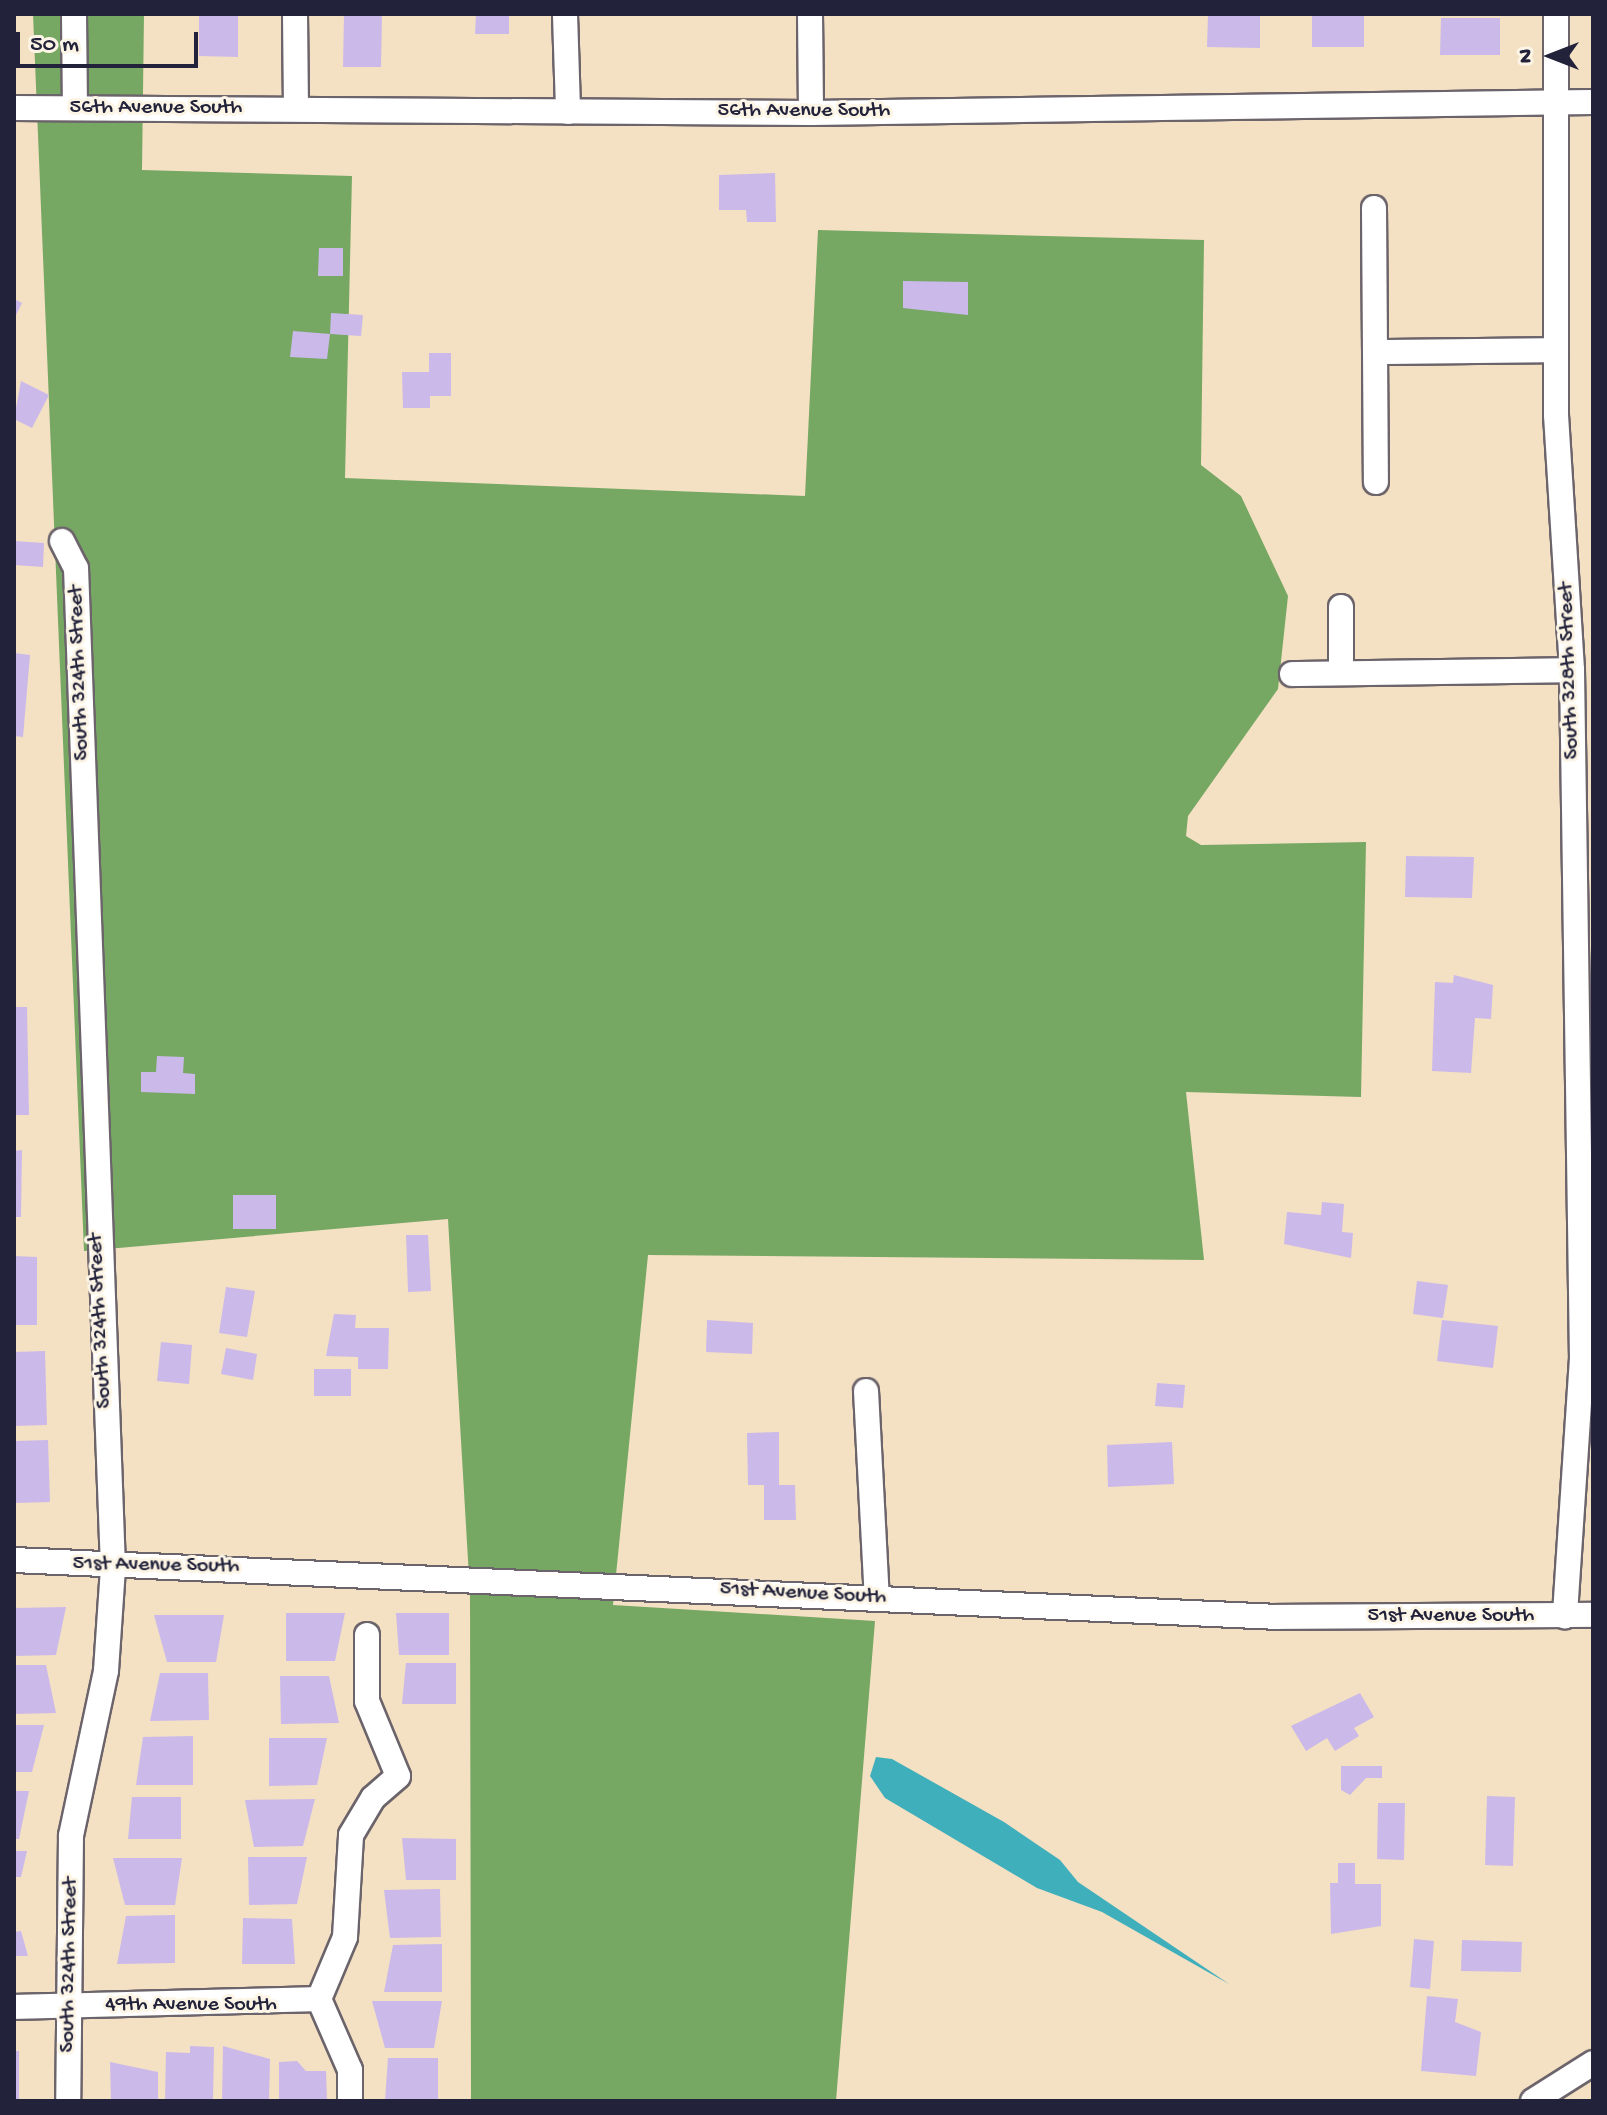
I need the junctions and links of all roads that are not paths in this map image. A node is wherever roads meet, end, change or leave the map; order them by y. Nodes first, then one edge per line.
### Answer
1 (74, 14) edge
2 (295, 14) edge
3 (565, 14) edge
4 (810, 14) edge
5 (1556, 14) edge
6 (1559, 101) junction
7 (1593, 102) edge
8 (14, 108) edge
9 (75, 108) junction
10 (296, 109) junction
11 (568, 112) junction
12 (811, 113) junction
13 (1374, 208) dead end
14 (1556, 350) junction
15 (1375, 352) junction
16 (1376, 482) dead end
17 (62, 541) dead end
18 (1341, 607) dead end
19 (1572, 670) junction
20 (1341, 673) junction
21 (1292, 674) dead end
22 (1588, 1358) edge
23 (866, 1391) dead end
24 (14, 1560) edge
25 (113, 1568) junction
26 (877, 1598) junction
27 (1593, 1615) edge
28 (1565, 1616) junction
29 (367, 1635) dead end
30 (319, 1999) junction
31 (69, 2006) junction
32 (14, 2007) edge
33 (1593, 2063) edge
34 (68, 2101) edge
35 (350, 2101) edge
36 (1533, 2101) edge

1 - 9 street
2 - 10 street
3 - 11 street
4 - 12 street
5 - 6 street, South 328th Street
6 - 7 street, 56th Avenue South
6 - 12 street, 56th Avenue South
6 - 14 street, South 328th Street
8 - 9 street, 56th Avenue South
9 - 10 street, 56th Avenue South
10 - 11 street, 56th Avenue South
11 - 12 street, 56th Avenue South
13 - 15 street
14 - 15 street
14 - 19 street, South 328th Street
15 - 16 street
17 - 25 street, South 324th Street
18 - 20 street
19 - 20 street
19 - 22 street, South 328th Street
20 - 21 street
22 - 28 street, South 328th Street
23 - 26 street
24 - 25 street, 51st Avenue South
25 - 26 street, 51st Avenue South
25 - 31 street, South 324th Street
26 - 28 street, 51st Avenue South
27 - 28 street, 51st Avenue South
29 - 30 street
30 - 31 street, 49th Avenue South
30 - 35 street
31 - 32 street, 49th Avenue South
31 - 34 street, South 324th Street
33 - 36 street

